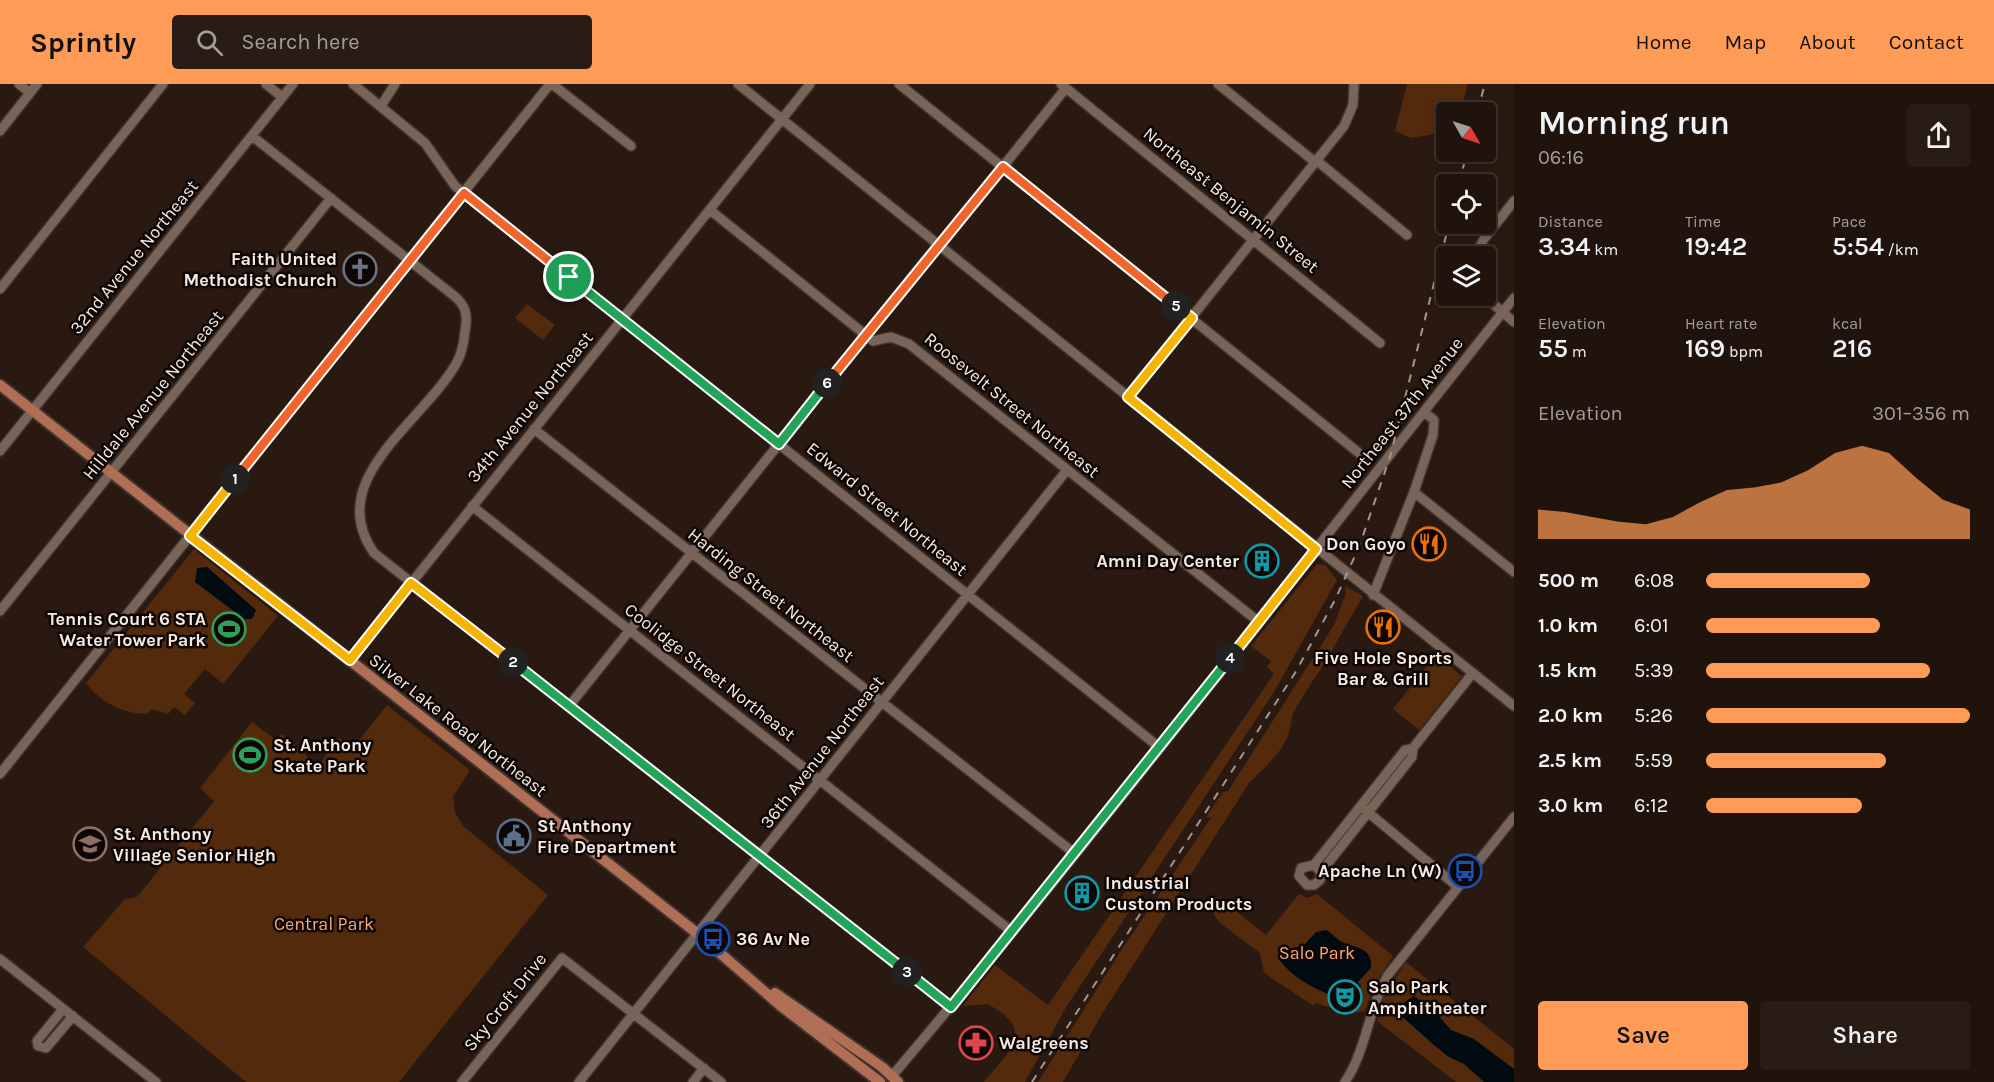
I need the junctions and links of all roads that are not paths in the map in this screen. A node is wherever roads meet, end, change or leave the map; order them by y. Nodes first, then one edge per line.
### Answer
1 (19, 84) edge
2 (37, 84) edge
3 (163, 84) edge
4 (266, 84) edge
5 (293, 84) edge
6 (353, 84) edge
7 (395, 84) edge
8 (551, 84) edge
9 (738, 84) edge
10 (810, 84) edge
11 (899, 84) edge
12 (1218, 84) edge
13 (1354, 84) edge
14 (1063, 86) edge
15 (30, 93) junction
16 (282, 97) junction
17 (381, 106) junction
18 (783, 119) junction
19 (0, 130) edge
20 (252, 136) junction
21 (631, 146) dead end
22 (1316, 161) junction
23 (1003, 167) junction
24 (464, 193) junction
25 (331, 198) junction
26 (1514, 201) edge
27 (710, 210) junction
28 (1407, 235) dead end
29 (1254, 239) junction
30 (940, 244) junction
31 (1480, 246) edge
32 (410, 260) junction
33 (0, 289) edge
34 (1514, 298) edge
35 (1496, 305) edge
36 (1503, 311) junction
37 (1192, 318) junction
38 (622, 319) junction
39 (1514, 322) edge
40 (866, 335) junction
41 (1380, 343) dead end
42 (0, 385) edge
43 (1128, 397) junction
44 (33, 410) junction
45 (1424, 412) junction
46 (534, 429) junction
47 (779, 444) junction
48 (0, 451) edge
49 (1364, 457) dead end
50 (1067, 470) junction
51 (111, 472) junction
52 (1414, 492) junction
53 (472, 506) junction
54 (190, 536) junction
55 (1316, 549) junction
56 (692, 553) junction
57 (1514, 572) edge
58 (411, 583) junction
59 (968, 595) junction
60 (1374, 595) junction
61 (0, 611) edge
62 (1259, 622) junction
63 (630, 630) junction
64 (350, 660) junction
65 (1472, 674) junction
66 (882, 703) junction
67 (569, 706) junction
68 (1514, 706) edge
69 (1159, 747) junction
70 (0, 774) edge
71 (821, 780) junction
72 (1363, 809) junction
73 (1514, 817) edge
74 (1074, 853) junction
75 (760, 856) junction
76 (1317, 868) dead end
77 (1458, 887) junction
78 (1011, 931) junction
79 (698, 934) junction
80 (0, 959) edge
81 (754, 980) junction
82 (951, 1007) junction
83 (63, 1009) junction
84 (634, 1013) junction
85 (73, 1016) junction
86 (704, 1068) junction
87 (149, 1080) edge
88 (892, 1080) edge
89 (462, 1082) edge
90 (579, 1082) edge
91 (693, 1082) edge
92 (721, 1082) edge
93 (880, 1082) edge
94 (1345, 1082) edge

1 - 15 street
2 - 15 street
3 - 33 street
4 - 16 street
5 - 16 street, 32nd Avenue Northeast
6 - 17 street, Edward Street Northeast
7 - 17 street
8 - 21 street
8 - 24 street
9 - 18 street
10 - 18 street, 34th Avenue Northeast
11 - 23 street
12 - 22 street
13 - 22 street
14 - 23 street
14 - 29 street, Northeast Benjamin Street
15 - 19 street
16 - 20 street, 32nd Avenue Northeast
17 - 24 street, Edward Street Northeast
18 - 27 street, 34th Avenue Northeast
18 - 30 street
20 - 25 street
20 - 44 street, 32nd Avenue Northeast
22 - 28 street
22 - 29 street
23 - 30 street
23 - 37 street
24 - 32 street
24 - 38 street, Edward Street Northeast
25 - 32 street
25 - 51 street, Hilldale Avenue Northeast
26 - 31 street
27 - 38 street, 34th Avenue Northeast
27 - 40 street
29 - 37 street
29 - 41 street, Northeast Benjamin Street
30 - 40 street
30 - 43 street
32 - 54 street
32 - 58 street
34 - 36 street, Northeast 37th Avenue
35 - 36 street
36 - 39 street
36 - 45 street, Northeast 37th Avenue
37 - 43 street
37 - 49 street
38 - 46 street, 34th Avenue Northeast
38 - 47 street, Edward Street Northeast
40 - 47 street
40 - 50 street, Roosevelt Street Northeast
42 - 44 main road, Silver Lake Road Northeast
43 - 55 street
44 - 48 street, 32nd Avenue Northeast
44 - 51 main road, Silver Lake Road Northeast
45 - 52 street
45 - 55 street, Northeast 37th Avenue
46 - 53 street, 34th Avenue Northeast
46 - 56 street, Harding Street Northeast
47 - 56 street
47 - 59 street, Edward Street Northeast
50 - 59 street, 36th Avenue Northeast
50 - 62 street, Roosevelt Street Northeast
51 - 54 main road, Silver Lake Road Northeast
51 - 61 street, Hilldale Avenue Northeast
52 - 57 street
52 - 60 street
53 - 58 street, 34th Avenue Northeast
53 - 63 street, Coolidge Street Northeast
54 - 64 main road, Silver Lake Road Northeast
54 - 70 street
55 - 60 street
55 - 62 street, Northeast 37th Avenue
56 - 63 street
56 - 66 street, Harding Street Northeast
58 - 64 street, 34th Avenue Northeast
58 - 67 street
59 - 66 street, 36th Avenue Northeast
59 - 69 street, Edward Street Northeast
60 - 65 street
62 - 69 street, Northeast 37th Avenue
63 - 67 street
63 - 71 street, Coolidge Street Northeast
64 - 79 main road, Silver Lake Road Northeast
65 - 68 street
65 - 72 street
66 - 71 street, 36th Avenue Northeast
66 - 74 street, Harding Street Northeast
67 - 75 street
69 - 74 street, Northeast 37th Avenue
71 - 75 street, 36th Avenue Northeast
71 - 78 street, Coolidge Street Northeast
72 - 76 street
72 - 77 street
73 - 77 street
74 - 78 street, Northeast 37th Avenue
75 - 79 street, 36th Avenue Northeast
75 - 82 street
77 - 94 street
78 - 82 street, Northeast 37th Avenue
79 - 81 main road, Silver Lake Road Northeast
79 - 84 street, 36th Avenue Northeast
80 - 83 street
81 - 88 main road, Silver Lake Road Northeast
81 - 93 main road, Silver Lake Road Northeast
82 - 88 street, Northeast 37th Avenue
83 - 85 street
83 - 85 street
84 - 86 street
84 - 89 street, Sky Croft Drive
84 - 90 street, 36th Avenue Northeast
85 - 87 street
86 - 91 street
86 - 92 street

